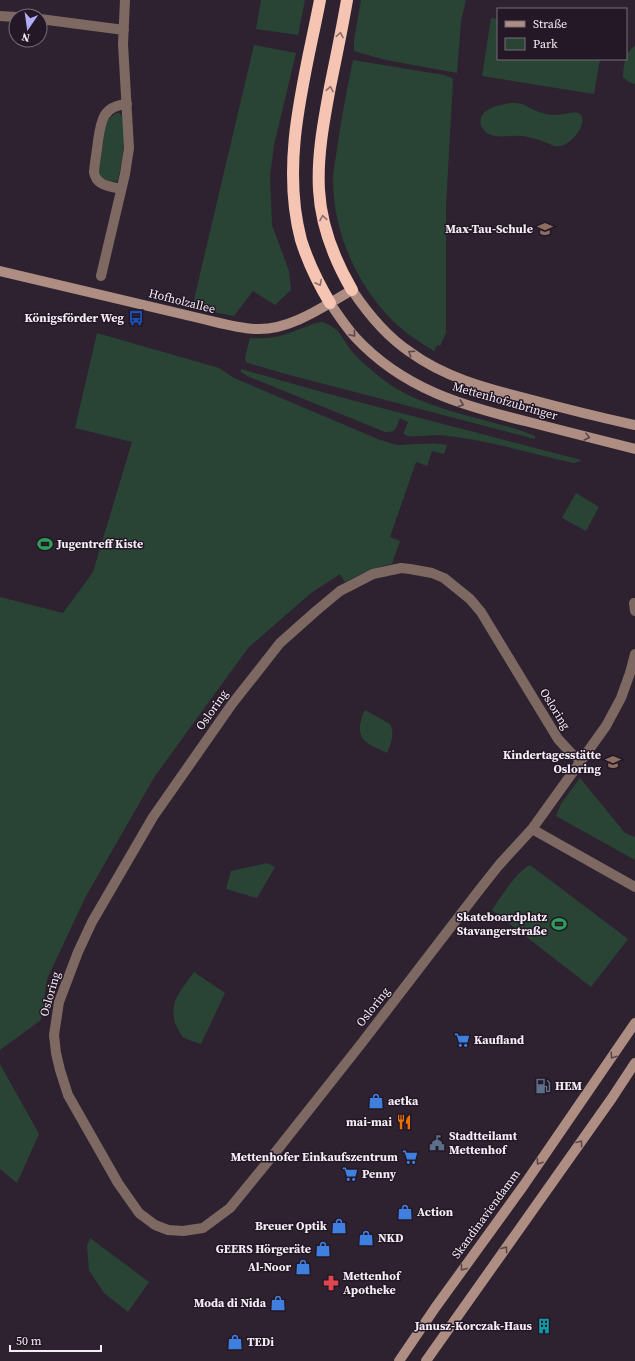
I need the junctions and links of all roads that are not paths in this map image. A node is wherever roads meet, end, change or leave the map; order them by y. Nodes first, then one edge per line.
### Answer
1 (125, 0) edge
2 (320, 0) edge
3 (347, 0) edge
4 (48, 20) edge
5 (124, 30) junction
6 (127, 104) junction
7 (121, 189) junction
8 (0, 271) edge
9 (101, 276) dead end
10 (352, 290) junction
11 (330, 303) junction
12 (635, 425) edge
13 (635, 449) edge
14 (635, 654) edge
15 (581, 760) junction
16 (532, 829) junction
17 (635, 887) edge
18 (635, 1024) edge
19 (635, 1064) edge
20 (399, 1361) edge
21 (426, 1361) edge

1 - 5 street
2 -> 11 highway
10 -> 3 highway
4 - 5 street
5 - 6 street
6 - 7 street
6 - 7 street
7 - 9 street
8 - 11 main road, Hofholzallee
10 - 11 main road, Hofholzallee
12 -> 10 main road, Mettenhofzubringer
11 -> 13 main road, Mettenhofzubringer
14 - 15 street, Osloring
15 - 16 street, Osloring
15 - 16 street, Osloring
16 - 17 street
18 -> 20 main road, Skandinaviendamm
21 -> 19 main road

